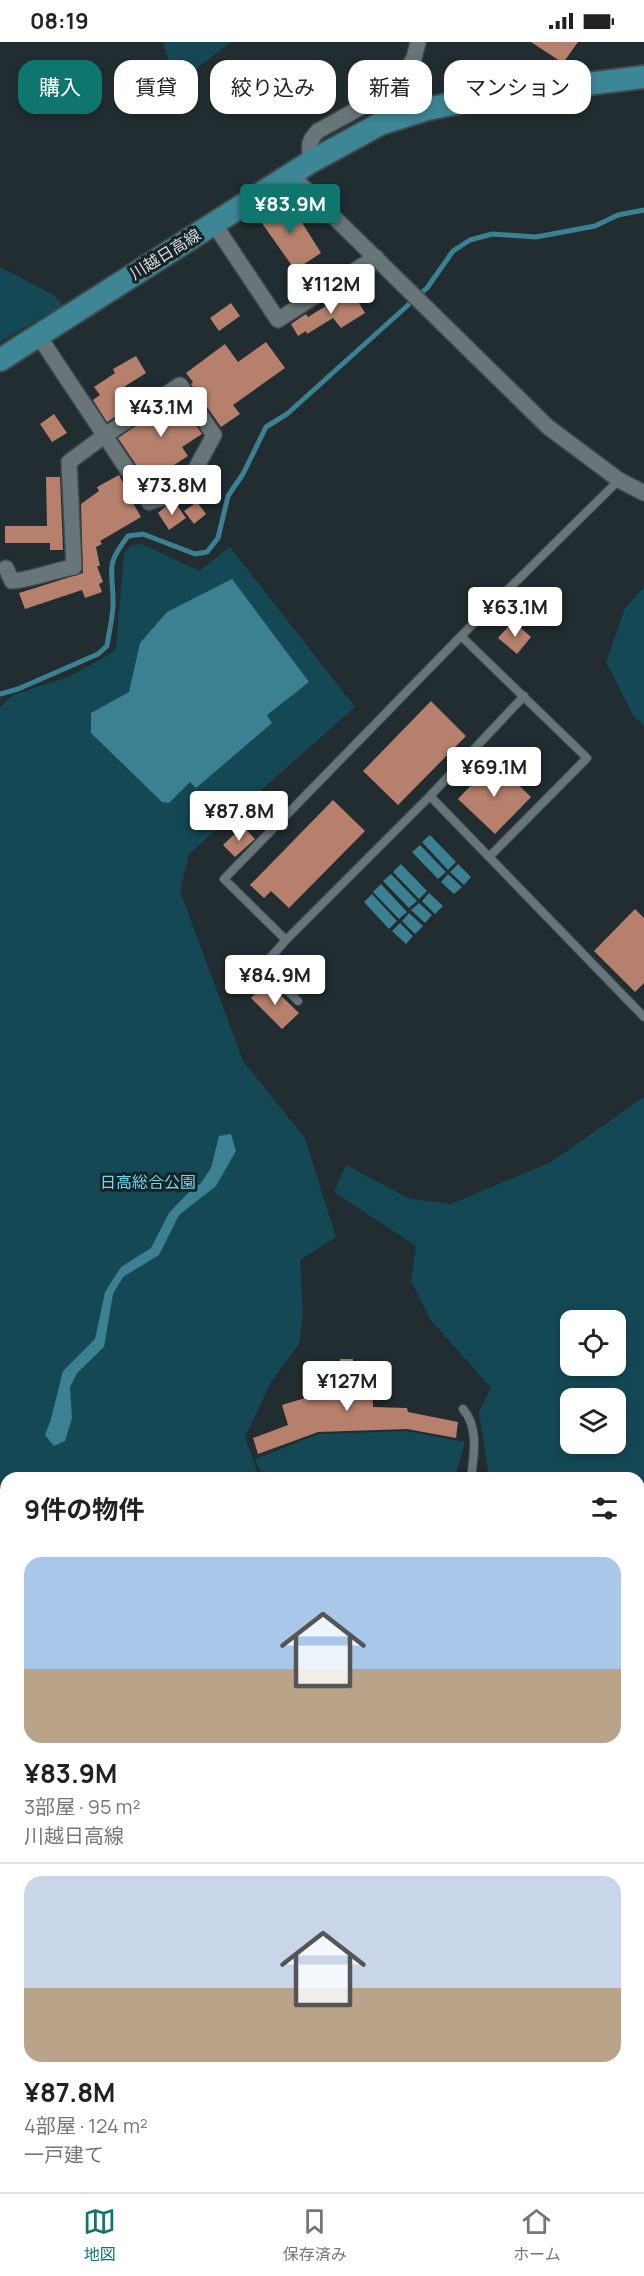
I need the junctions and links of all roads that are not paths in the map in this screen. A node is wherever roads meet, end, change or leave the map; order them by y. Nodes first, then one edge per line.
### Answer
1 (418, 42) edge
2 (413, 60) edge
3 (644, 77) edge
4 (432, 108) edge
5 (349, 114) edge
6 (411, 114) edge
7 (312, 161) junction
8 (291, 175) junction
9 (214, 224) junction
10 (376, 257) junction
11 (38, 335) junction
12 (0, 360) edge
13 (104, 435) junction
14 (619, 480) junction
15 (644, 493) edge
16 (6, 568) dead end
17 (461, 636) junction
18 (524, 696) junction
19 (430, 796) junction
20 (489, 858) junction
21 (286, 940) junction
22 (298, 1001) dead end
23 (644, 1017) edge
24 (463, 1409) dead end
25 (472, 1472) edge

1 - 2 street
3 - 4 main road, 川越日高線
5 - 7 street
6 - 7 main road, 川越日高線
7 - 8 main road, 川越日高線
8 - 9 main road, 川越日高線
8 - 10 street
9 - 10 street
9 - 11 main road, 川越日高線
10 - 14 street
11 - 12 main road, 川越日高線
11 - 13 street
13 - 13 street
13 - 16 street
14 - 15 street
14 - 17 lane
17 - 18 lane
17 - 21 lane
18 - 19 lane
18 - 20 lane
19 - 20 lane
19 - 21 lane
20 - 23 lane
21 - 22 lane
24 - 25 lane

